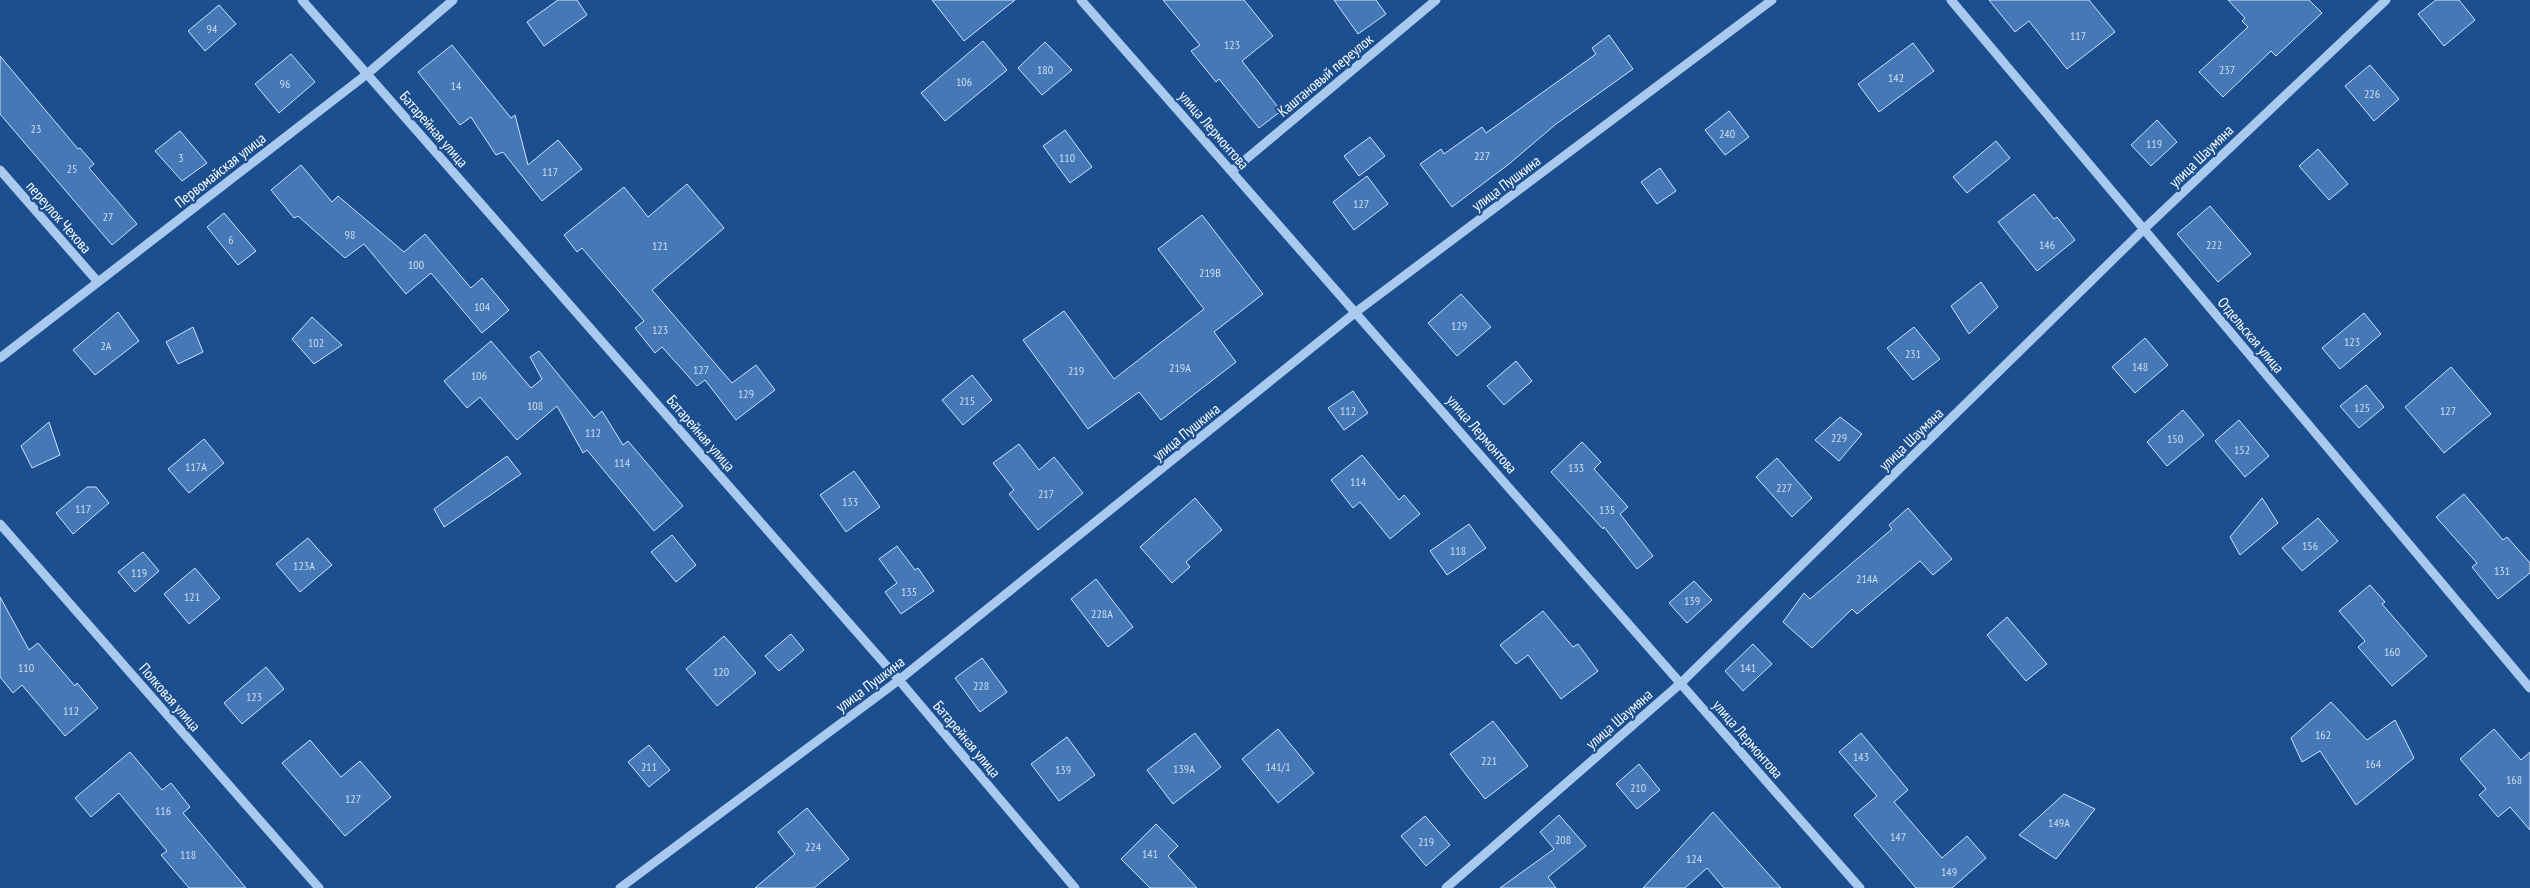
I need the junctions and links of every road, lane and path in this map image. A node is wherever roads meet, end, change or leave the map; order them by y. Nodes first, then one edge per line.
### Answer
1 (302, 0) edge
2 (453, 0) edge
3 (1081, 0) edge
4 (1436, 0) edge
5 (1772, 0) edge
6 (1951, 0) edge
7 (2386, 0) edge
8 (367, 74) junction
9 (0, 170) edge
10 (1232, 172) junction
11 (2144, 229) junction
12 (98, 282) junction
13 (1356, 312) junction
14 (0, 358) edge
15 (0, 524) edge
16 (899, 680) junction
17 (1681, 683) junction
18 (2530, 688) edge
19 (319, 888) edge
20 (620, 888) edge
21 (1075, 888) edge
22 (1446, 888) edge
23 (1860, 888) edge

1 - 8 street, Батарейная улица
2 - 8 street, Первомайская улица
3 - 10 street, улица Лермонтова
4 - 10 street, Каштановый переулок
5 - 13 street, улица Пушкина
6 - 11 street, Отдельская улица
7 - 11 street, улица Шаумяна
8 - 12 street, Первомайская улица
8 - 16 street, Батарейная улица
9 - 12 street, переулок Чехова
10 - 13 street, улица Лермонтова
11 - 17 street, улица Шаумяна
11 - 18 street, Отдельская улица
12 - 14 street, Первомайская улица
13 - 16 street, улица Пушкина
13 - 17 street, улица Лермонтова
15 - 19 street, Полковая улица
16 - 20 street, улица Пушкина
16 - 21 street, Батарейная улица
17 - 22 street, улица Шаумяна
17 - 23 street, улица Лермонтова

